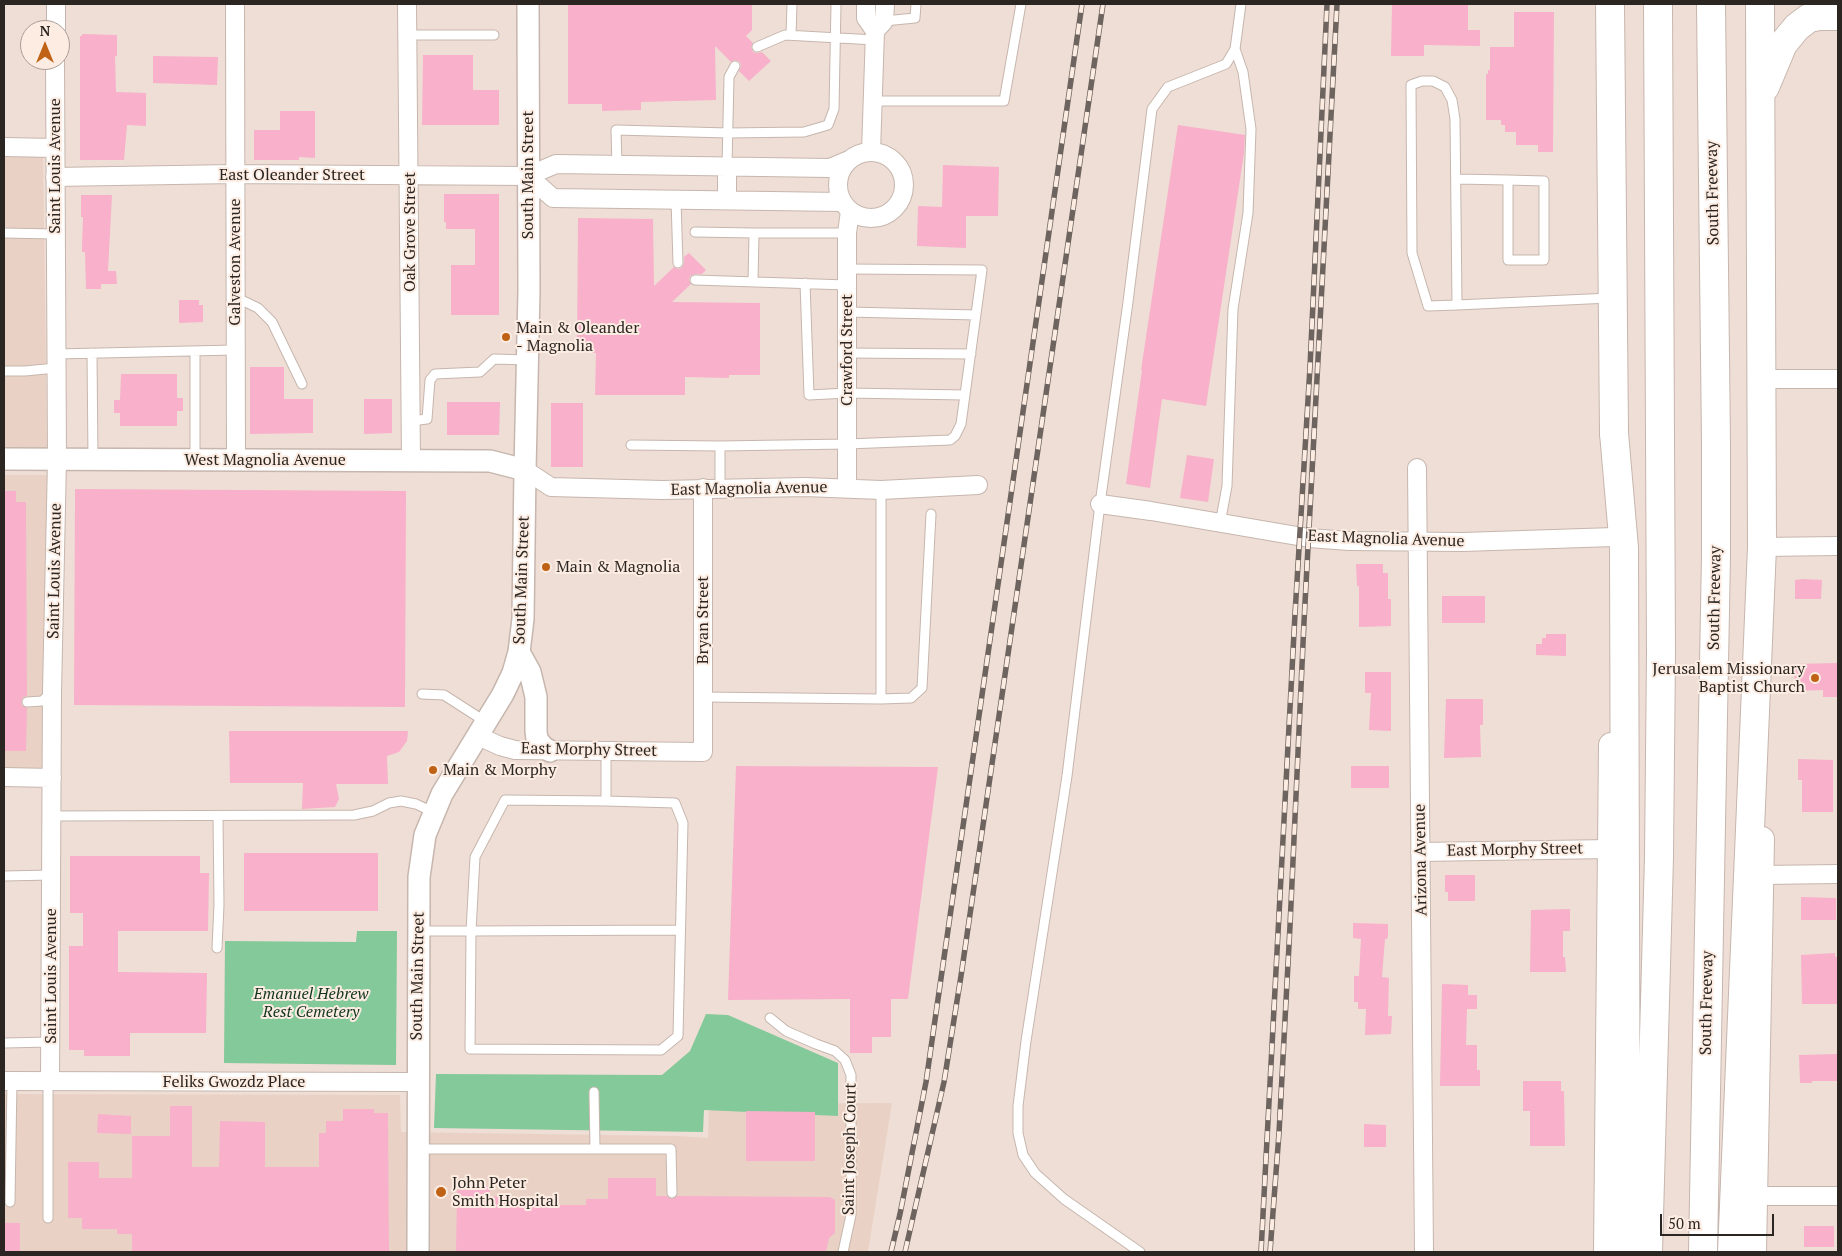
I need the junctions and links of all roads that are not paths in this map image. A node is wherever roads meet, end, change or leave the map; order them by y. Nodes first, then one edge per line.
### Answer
1 (56, 4) edge
2 (235, 4) edge
3 (407, 4) edge
4 (528, 4) edge
5 (792, 4) edge
6 (836, 4) edge
7 (866, 4) edge
8 (916, 4) edge
9 (1020, 4) edge
10 (1241, 4) edge
11 (1610, 4) edge
12 (1658, 4) edge
13 (1740, 4) edge
14 (1760, 4) edge
15 (1711, 16) edge
16 (1838, 16) edge
17 (56, 20) edge
18 (880, 24) edge
19 (408, 35) junction
20 (494, 35) dead end
21 (791, 35) junction
22 (836, 38) junction
23 (1760, 46) junction
24 (757, 47) dead end
25 (1235, 48) junction
26 (735, 66) dead end
27 (55, 70) edge
28 (1760, 97) junction
29 (873, 101) junction
30 (728, 133) junction
31 (4, 147) edge
32 (55, 148) junction
33 (871, 152) junction
34 (849, 160) junction
35 (617, 165) junction
36 (727, 166) junction
37 (234, 174) junction
38 (410, 175) junction
39 (528, 176) junction
40 (55, 177) junction
41 (1456, 179) junction
42 (1508, 180) junction
43 (676, 200) junction
44 (727, 200) junction
45 (846, 207) junction
46 (695, 232) dead end
47 (4, 233) edge
48 (754, 233) junction
49 (847, 233) junction
50 (56, 234) junction
51 (678, 263) dead end
52 (847, 277) junction
53 (695, 280) dead end
54 (753, 282) junction
55 (805, 283) junction
56 (235, 297) junction
57 (1612, 298) junction
58 (1457, 305) junction
59 (847, 312) junction
60 (976, 315) junction
61 (235, 350) junction
62 (195, 351) junction
63 (92, 353) junction
64 (847, 353) junction
65 (971, 354) junction
66 (528, 360) junction
67 (56, 361) junction
68 (4, 371) edge
69 (1760, 379) junction
70 (1838, 379) edge
71 (302, 384) dead end
72 (847, 394) junction
73 (965, 396) junction
74 (411, 421) junction
75 (1614, 433) junction
76 (847, 444) junction
77 (631, 445) dead end
78 (720, 446) junction
79 (4, 460) edge
80 (57, 460) junction
81 (93, 460) junction
82 (195, 460) junction
83 (236, 460) junction
84 (411, 461) junction
85 (1417, 468) dead end
86 (524, 470) junction
87 (978, 485) dead end
88 (712, 488) junction
89 (847, 488) junction
90 (881, 490) junction
91 (1100, 504) junction
92 (931, 514) dead end
93 (1220, 524) junction
94 (1614, 537) junction
95 (1418, 541) junction
96 (1838, 546) edge
97 (1762, 547) junction
98 (519, 652) junction
99 (52, 692) junction
100 (422, 694) dead end
101 (703, 696) junction
102 (881, 699) junction
103 (26, 702) dead end
104 (482, 729) junction
105 (550, 750) junction
106 (606, 751) junction
107 (703, 752) joint
108 (4, 777) edge
109 (52, 778) junction
110 (606, 801) junction
111 (433, 812) junction
112 (52, 816) junction
113 (218, 816) junction
114 (1610, 848) junction
115 (1420, 852) junction
116 (1762, 874) junction
117 (1838, 874) edge
118 (51, 875) junction
119 (4, 876) edge
120 (680, 930) junction
121 (419, 931) junction
122 (471, 931) junction
123 (217, 948) dead end
124 (770, 1018) dead end
125 (50, 1042) junction
126 (4, 1043) edge
127 (8, 1081) edge
128 (49, 1081) junction
129 (417, 1082) junction
130 (594, 1092) dead end
131 (418, 1149) junction
132 (594, 1149) junction
133 (672, 1193) dead end
134 (1755, 1196) junction
135 (1838, 1196) edge
136 (10, 1202) dead end
137 (48, 1218) dead end
138 (418, 1252) edge
139 (843, 1252) edge
140 (1140, 1252) edge
141 (1424, 1252) edge
142 (1606, 1252) edge
143 (1626, 1252) edge
144 (1648, 1252) edge
145 (1703, 1252) edge
146 (1732, 1252) edge
147 (1754, 1252) edge

1 - 17 street
2 - 37 street, Galveston Avenue
3 - 19 street, Oak Grove Street
4 - 39 street, South Main Street
5 - 21 lane
6 - 22 lane
7 - 18 street
8 - 18 lane
9 - 29 lane
10 - 25 lane
11 - 57 main road
12 - 144 main road
13 - 23 main road
14 - 23 main road
15 - 145 main road, South Freeway
16 - 28 main road
18 - 22 lane
18 - 29 street
19 - 20 lane
19 - 38 street, Oak Grove Street
21 - 22 lane
21 - 24 lane
22 - 30 lane
23 - 28 main road
25 - 91 lane
25 - 93 lane
26 - 30 lane
27 - 32 street, Saint Louis Avenue
28 - 69 main road
29 - 33 street
30 - 35 lane
30 - 36 lane
31 - 32 street
32 - 40 street, Saint Louis Avenue
33 - 34 street
33 - 45 street
34 - 36 street, East Oleander Street
34 - 45 street
35 - 36 street, East Oleander Street
35 - 39 street, East Oleander Street
36 - 44 street
37 - 38 street, East Oleander Street
37 - 40 street, East Oleander Street
37 - 56 street, Galveston Avenue
38 - 39 street, East Oleander Street
38 - 74 street, Oak Grove Street
39 - 43 street
39 - 66 street, South Main Street
40 - 50 street, Saint Louis Avenue
41 - 42 lane
41 - 58 lane
41 - 58 lane
42 - 42 lane
43 - 44 street
43 - 51 lane
44 - 45 street
45 - 49 street, Crawford Street
46 - 48 lane
47 - 50 lane
48 - 49 lane
48 - 54 lane
49 - 52 street, Crawford Street
50 - 67 street, Saint Louis Avenue
52 - 55 lane
52 - 59 street, Crawford Street
52 - 60 lane
53 - 54 lane
54 - 55 lane
55 - 72 lane
56 - 61 street, Galveston Avenue
56 - 71 lane
57 - 58 lane
57 - 75 main road
59 - 60 lane
59 - 64 street, Crawford Street
60 - 65 lane
61 - 62 lane
61 - 83 street, Galveston Avenue
62 - 63 lane
62 - 82 lane
63 - 67 lane
63 - 81 lane
64 - 65 lane
64 - 72 street, Crawford Street
65 - 73 lane
66 - 74 lane
66 - 86 street, South Main Street
67 - 68 lane
67 - 80 street, Saint Louis Avenue
69 - 70 street
69 - 97 main road
72 - 73 lane
72 - 76 street, Crawford Street
73 - 76 lane
74 - 84 street, Oak Grove Street
75 - 94 main road
75 - 143 main road
76 - 78 lane
76 - 89 street, Crawford Street
77 - 78 lane
78 - 88 lane
79 - 80 street, West Magnolia Avenue
80 - 81 street, West Magnolia Avenue
80 - 99 street, Saint Louis Avenue
81 - 82 street, West Magnolia Avenue
82 - 83 street, West Magnolia Avenue
83 - 84 street, West Magnolia Avenue
84 - 86 street, West Magnolia Avenue
85 - 95 street, Arizona Avenue
86 - 88 street, East Magnolia Avenue
86 - 98 street, South Main Street
87 - 90 street, East Magnolia Avenue
88 - 89 street, East Magnolia Avenue
88 - 101 street, Bryan Street
89 - 90 street, East Magnolia Avenue
90 - 102 lane
91 - 93 street, East Magnolia Avenue
91 - 140 lane
92 - 102 lane
93 - 95 street, East Magnolia Avenue
94 - 95 street, East Magnolia Avenue
94 - 114 main road
95 - 115 street, Arizona Avenue
96 - 97 street
97 - 116 main road
97 - 146 main road
98 - 104 street, South Main Street
98 - 105 street
99 - 103 lane
99 - 109 street, Saint Louis Avenue
100 - 104 lane
101 - 102 lane
101 - 107 street, Bryan Street
104 - 105 street, East Morphy Street
104 - 111 street, South Main Street
105 - 106 street, East Morphy Street
106 - 107 street, East Morphy Street
106 - 110 lane
108 - 109 street
109 - 112 street, Saint Louis Avenue
110 - 120 lane
110 - 122 lane
111 - 113 lane
111 - 121 street, South Main Street
112 - 113 lane
112 - 118 street, Saint Louis Avenue
113 - 123 lane
114 - 115 street, East Morphy Street
114 - 142 main road
115 - 141 street, Arizona Avenue
116 - 117 street
116 - 134 main road
118 - 119 lane
118 - 125 street, Saint Louis Avenue
120 - 122 lane
120 - 122 lane
121 - 122 lane
121 - 129 street, South Main Street
124 - 139 lane, Saint Joseph Court
125 - 126 lane
125 - 128 street, Saint Louis Avenue
127 - 128 street, Feliks Gwozdz Place
127 - 136 lane
128 - 129 street, Feliks Gwozdz Place
128 - 137 lane
129 - 131 street, South Main Street
130 - 132 lane
131 - 132 lane
131 - 138 street, South Main Street
132 - 133 lane
134 - 135 street
134 - 147 main road

